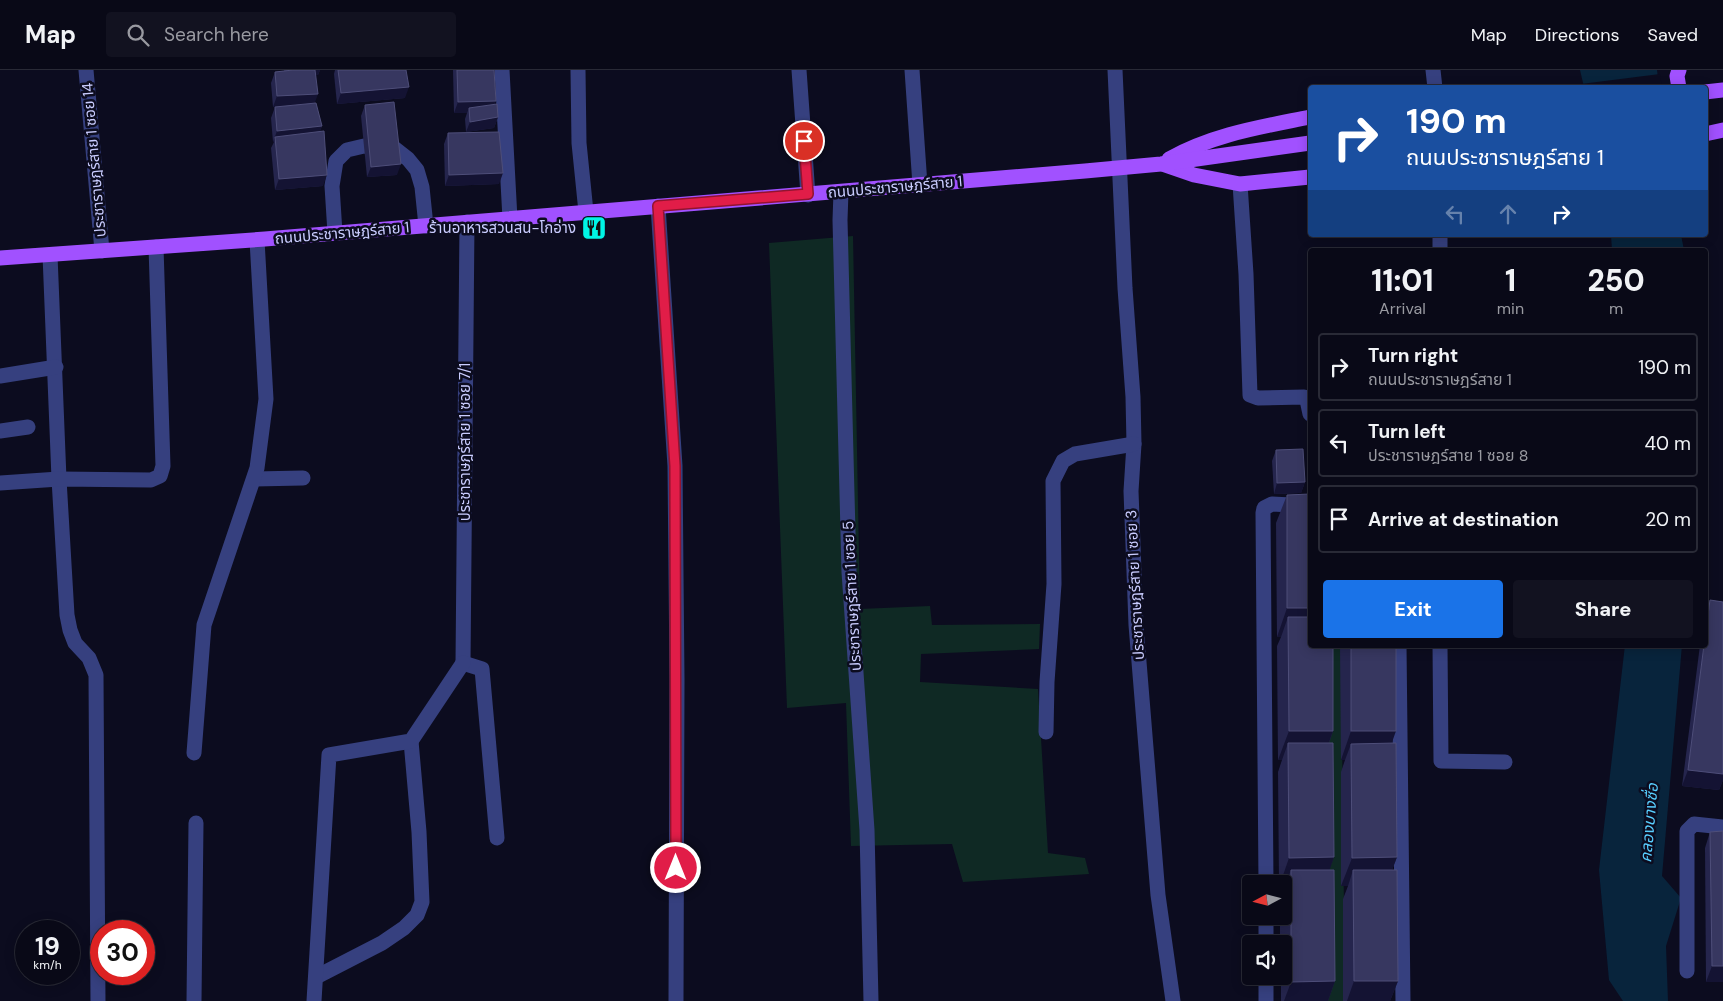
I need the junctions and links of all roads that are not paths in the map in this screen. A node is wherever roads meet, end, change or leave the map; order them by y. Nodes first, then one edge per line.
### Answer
1 (86, 70) edge
2 (502, 70) edge
3 (578, 70) edge
4 (799, 70) edge
5 (912, 70) edge
6 (1115, 70) edge
7 (1433, 70) edge
8 (1679, 70) edge
9 (1435, 85) edge
10 (1678, 85) edge
11 (1723, 90) edge
12 (1708, 92) edge
13 (1308, 117) edge
14 (1723, 130) edge
15 (1708, 133) edge
16 (1308, 143) edge
17 (1161, 164) junction
18 (1120, 168) junction
19 (1308, 177) edge
20 (1240, 184) junction
21 (920, 185) junction
22 (841, 192) junction
23 (808, 194) junction
24 (658, 206) junction
25 (586, 212) junction
26 (510, 218) junction
27 (467, 222) junction
28 (426, 226) junction
29 (335, 232) junction
30 (257, 240) junction
31 (156, 247) junction
32 (102, 251) junction
33 (50, 255) junction
34 (0, 258) edge
35 (56, 367) junction
36 (0, 376) edge
37 (1308, 405) edge
38 (28, 427) dead end
39 (0, 431) edge
40 (1134, 444) junction
41 (303, 478) dead end
42 (59, 479) junction
43 (254, 479) junction
44 (0, 482) edge
45 (1308, 506) edge
46 (1399, 648) edge
47 (1440, 648) edge
48 (463, 663) junction
49 (1046, 732) dead end
50 (411, 741) junction
51 (194, 753) dead end
52 (1506, 762) dead end
53 (196, 823) dead end
54 (1723, 827) edge
55 (497, 838) dead end
56 (1266, 875) edge
57 (1687, 971) dead end
58 (316, 977) junction
59 (1266, 985) edge
60 (98, 1001) edge
61 (194, 1001) edge
62 (314, 1001) edge
63 (676, 1001) edge
64 (871, 1001) edge
65 (1173, 1001) edge
66 (1266, 1001) edge
67 (1403, 1001) edge

1 - 32 street, ประชาราษฎร์สาย 1 ซอย 14
2 - 26 street
3 - 25 street
4 - 23 street
5 - 21 street
6 - 18 street, ประชาราษฎร์สาย 1 ซอย 3
7 - 9 street
8 - 10 main road
11 - 12 main road
13 - 17 main road
14 - 15 main road
16 - 17 main road, ถนนประชาราษฎร์สาย 1
17 - 18 main road, ถนนประชาราษฎร์สาย 1
17 - 20 main road
18 - 21 main road, ถนนประชาราษฎร์สาย 1
18 - 40 street, ประชาราษฎร์สาย 1 ซอย 3
19 - 20 main road
20 - 37 street
21 - 22 main road, ถนนประชาราษฎร์สาย 1
22 - 23 main road, ถนนประชาราษฎร์สาย 1
22 - 64 street, ประชาราษฎร์สาย 1 ซอย 5
23 - 24 main road, ถนนประชาราษฎร์สาย 1
24 - 25 main road, ถนนประชาราษฎร์สาย 1
24 - 63 street
25 - 26 main road, ถนนประชาราษฎร์สาย 1
26 - 27 main road, ถนนประชาราษฎร์สาย 1
27 - 28 main road, ถนนประชาราษฎร์สาย 1
27 - 48 street, ประชาราษฎร์สาย 1 ซอย 7/1
28 - 29 main road, ถนนประชาราษฎร์สาย 1
28 - 29 street
29 - 30 main road, ถนนประชาราษฎร์สาย 1
30 - 31 main road, ถนนประชาราษฎร์สาย 1
30 - 43 street
31 - 32 main road, ถนนประชาราษฎร์สาย 1
31 - 42 street
32 - 33 main road, ถนนประชาราษฎร์สาย 1
33 - 34 main road, ถนนประชาราษฎร์สาย 1
33 - 35 street
35 - 36 street
35 - 42 street
38 - 39 street
40 - 49 street
40 - 65 street, ประชาราษฎร์สาย 1 ซอย 3
41 - 43 street
42 - 44 street
42 - 60 street
43 - 51 street
45 - 56 street
46 - 67 street
47 - 52 street
48 - 50 street
48 - 55 street
50 - 58 street
50 - 58 street
53 - 61 street
54 - 57 street
58 - 62 street
59 - 66 street

